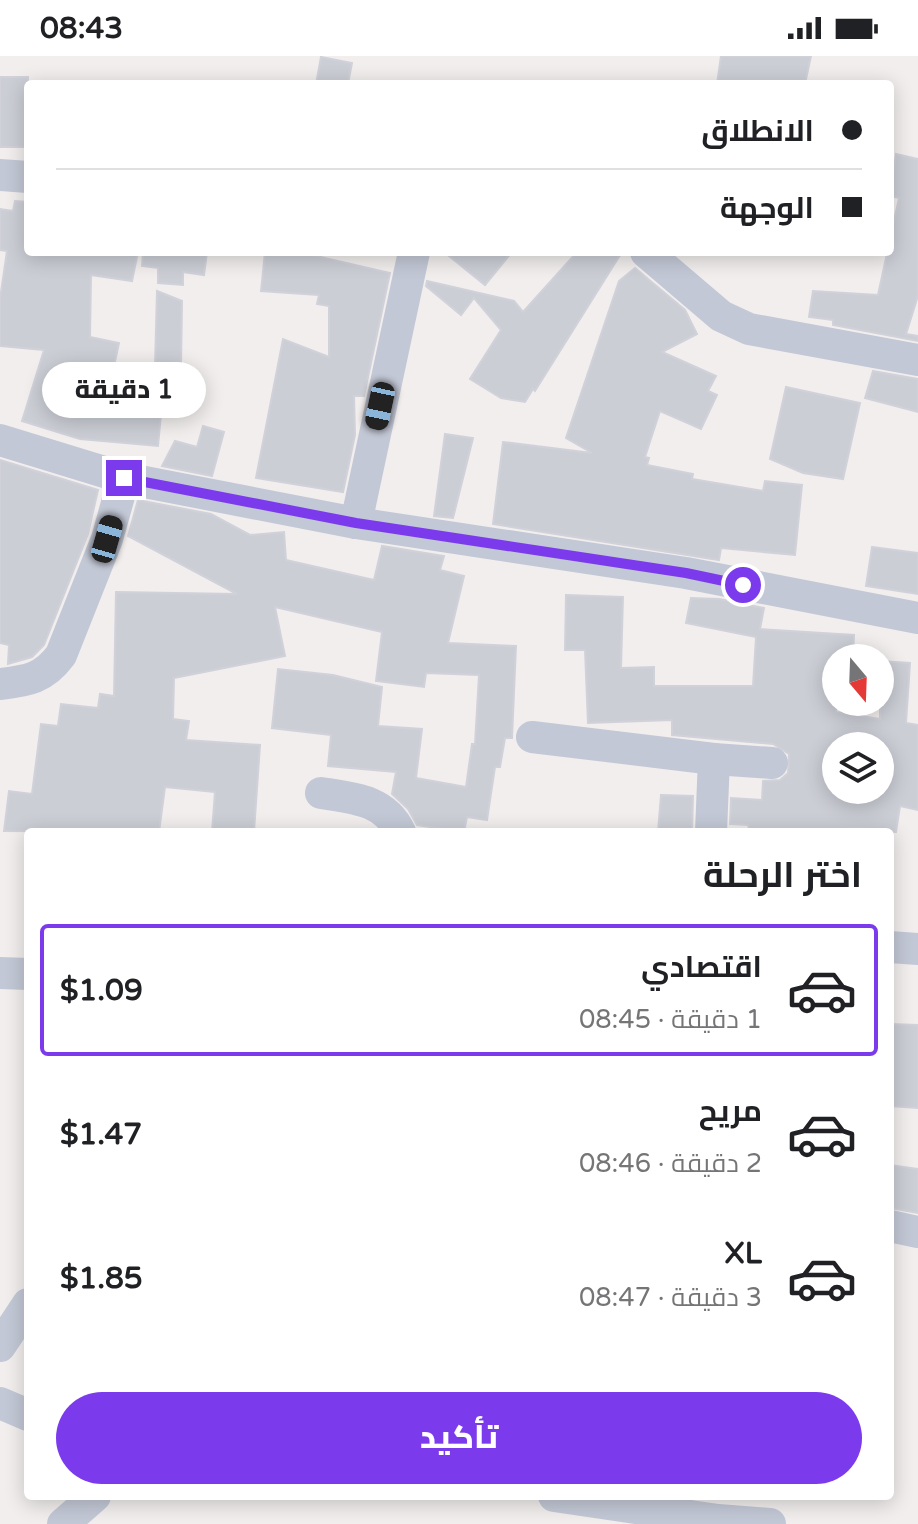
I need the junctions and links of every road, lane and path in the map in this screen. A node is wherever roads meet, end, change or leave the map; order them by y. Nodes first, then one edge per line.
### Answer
1 (0, 175) edge
2 (24, 177) edge
3 (413, 256) edge
4 (651, 256) edge
5 (918, 360) edge
6 (0, 440) edge
7 (124, 478) junction
8 (356, 523) junction
9 (918, 618) edge
10 (0, 684) edge
11 (532, 737) dead end
12 (714, 759) junction
13 (772, 763) dead end
14 (321, 793) dead end
15 (398, 828) edge
16 (711, 828) edge
17 (0, 973) edge
18 (24, 974) edge
19 (894, 1227) edge
20 (918, 1232) edge
21 (24, 1310) edge
22 (0, 1346) edge
23 (0, 1403) edge
24 (24, 1413) edge
25 (90, 1500) edge
26 (593, 1500) edge
27 (720, 1513) edge
28 (63, 1524) edge
29 (770, 1524) edge

1 - 2 street
3 - 8 street
4 - 5 street
6 - 7 street
7 - 8 street
7 - 10 street
8 - 9 street
11 - 12 street
12 - 13 street
12 - 16 street
14 - 15 street
17 - 18 street
19 - 20 street
21 - 22 street
23 - 24 street
25 - 28 street
26 - 27 street
27 - 29 street

